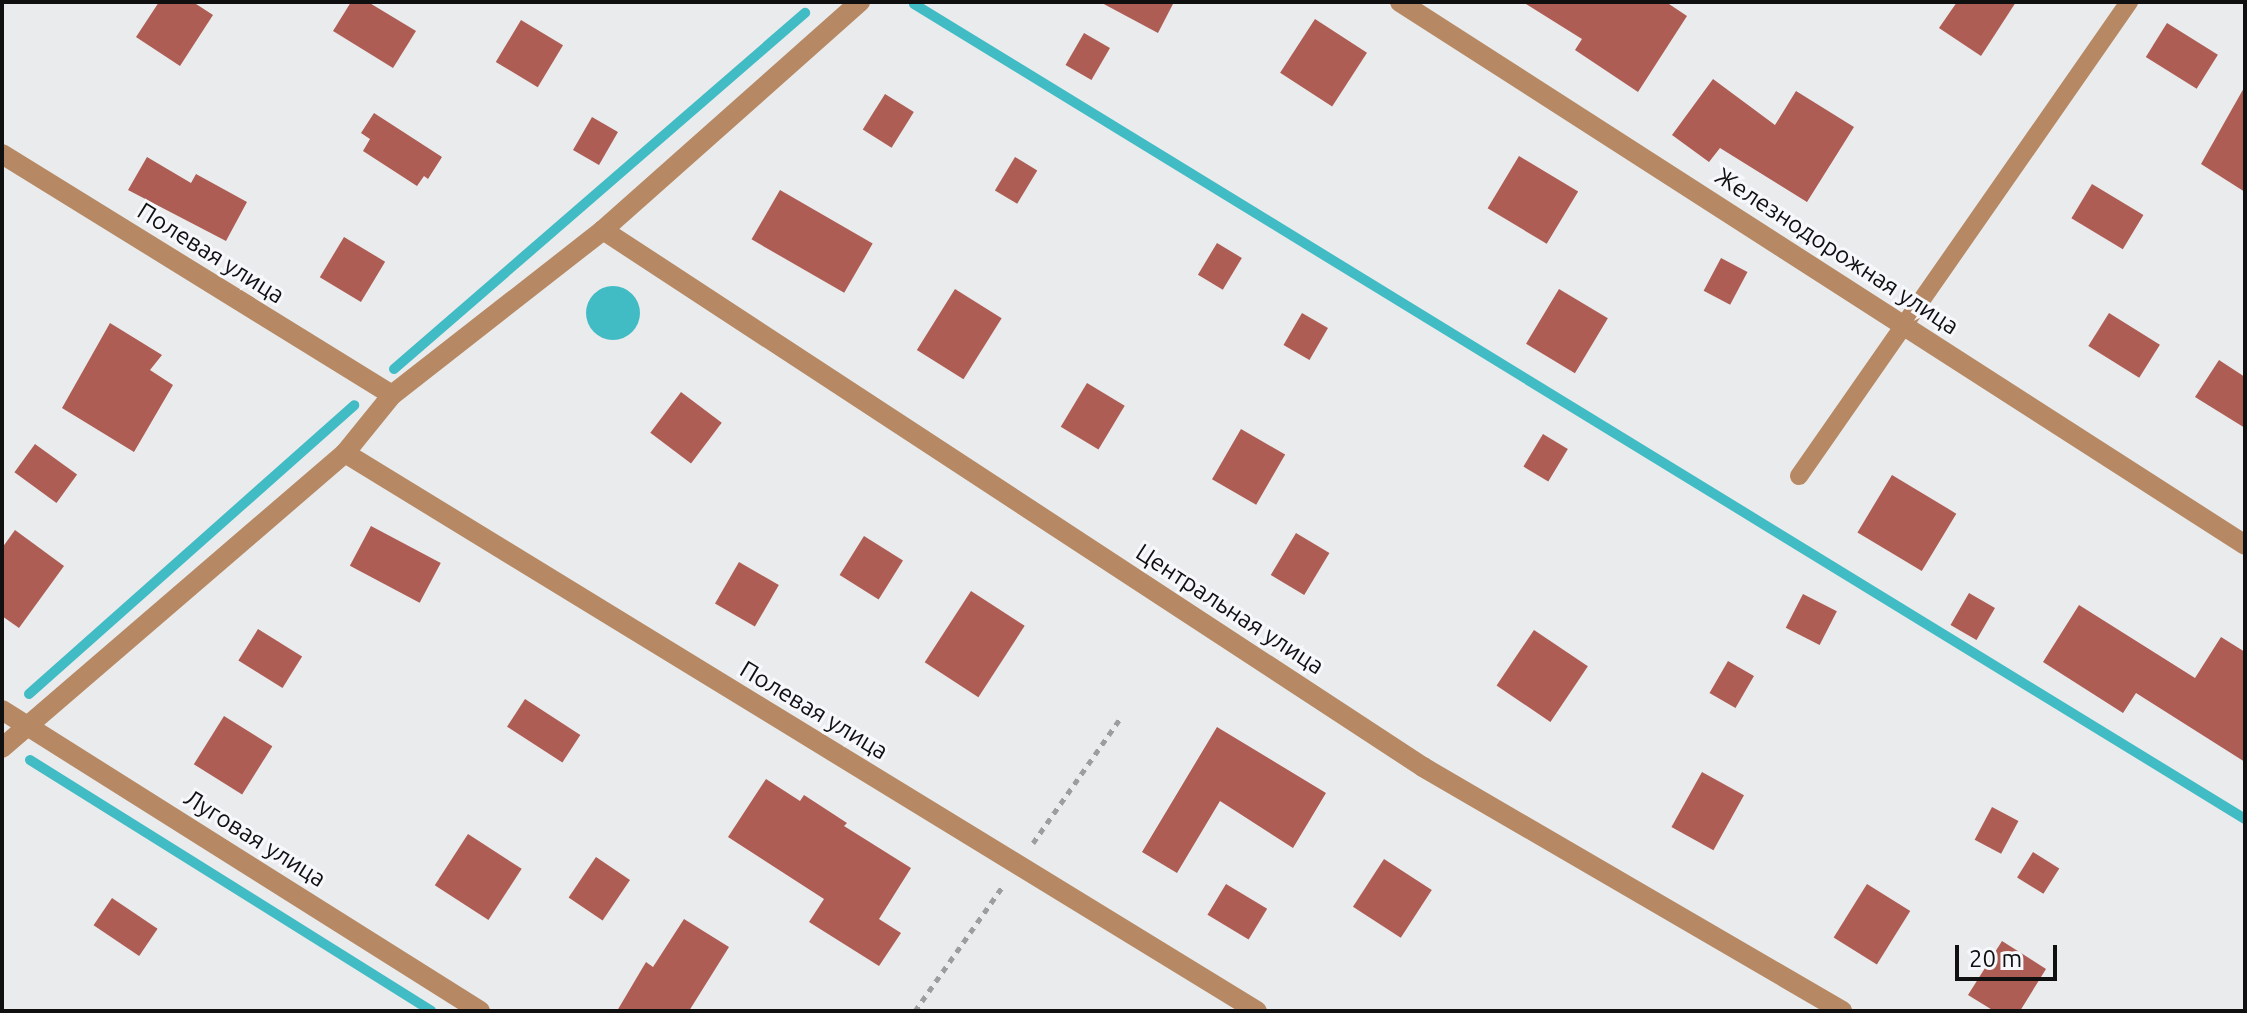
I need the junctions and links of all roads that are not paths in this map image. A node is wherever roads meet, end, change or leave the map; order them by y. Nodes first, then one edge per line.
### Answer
1 (1400, 2) edge
2 (2129, 2) edge
3 (850, 5) edge
4 (2, 154) edge
5 (603, 230) junction
6 (1904, 325) junction
7 (392, 395) junction
8 (345, 453) junction
9 (1799, 476) dead end
10 (2245, 545) edge
11 (2, 710) edge
12 (28, 725) junction
13 (2, 748) edge
14 (480, 1011) edge
15 (1257, 1011) edge
16 (1842, 1011) edge

1 - 6 street, Железнодорожная улица
2 - 6 lane
3 - 5 street
4 - 7 street, Полевая улица
5 - 7 street
5 - 16 street, Центральная улица
6 - 9 lane
6 - 10 street, Железнодорожная улица
7 - 8 street
8 - 12 street
8 - 15 street, Полевая улица
11 - 12 street, Луговая улица
12 - 13 street
12 - 14 street, Луговая улица

